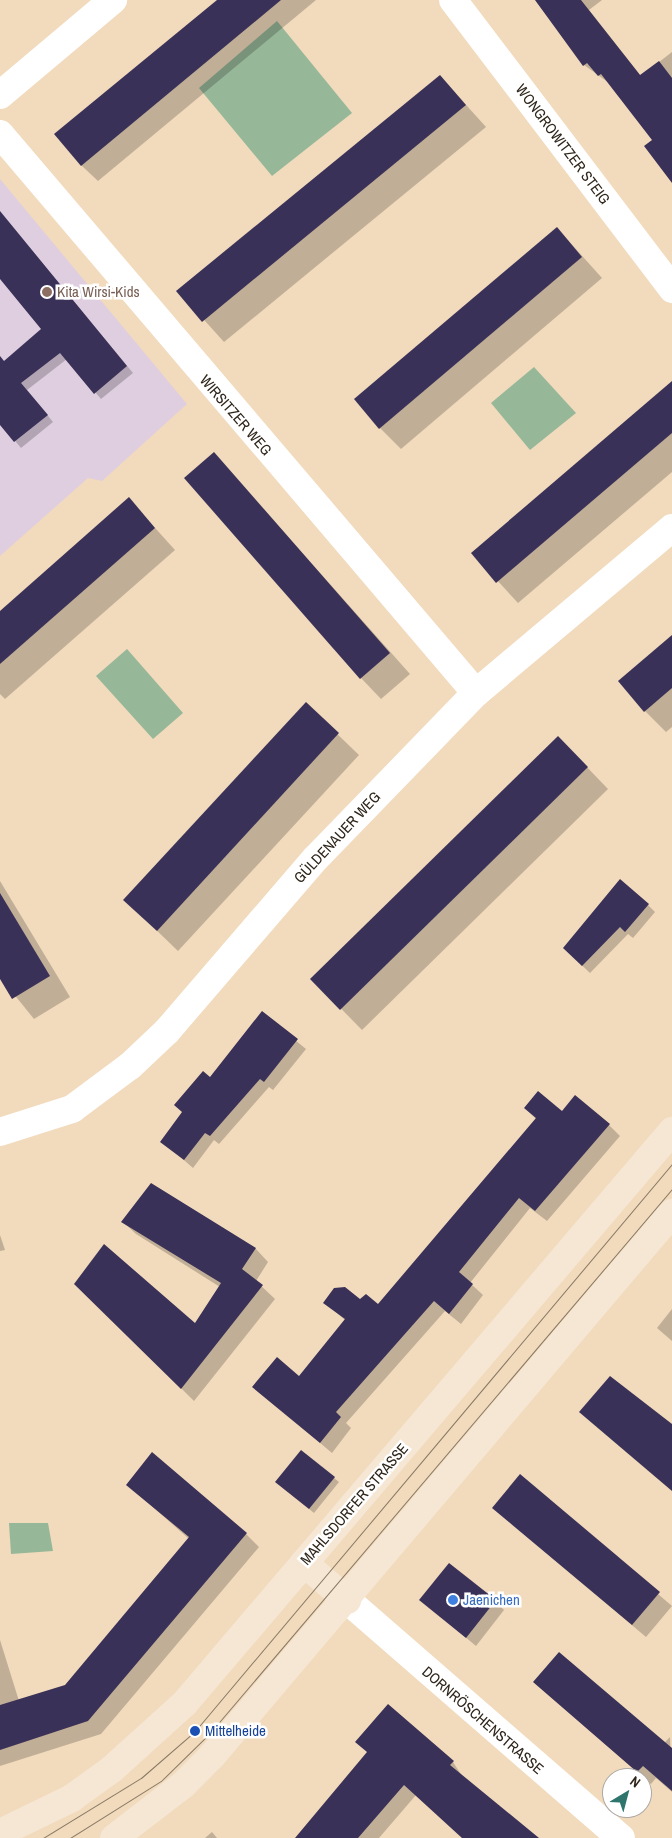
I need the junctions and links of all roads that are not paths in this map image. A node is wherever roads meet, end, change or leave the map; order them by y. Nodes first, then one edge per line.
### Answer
1 (113, 0) edge
2 (453, 0) edge
3 (0, 95) edge
4 (0, 134) edge
5 (672, 289) edge
6 (672, 528) edge
7 (476, 693) junction
8 (672, 1131) edge
9 (0, 1132) edge
10 (672, 1213) edge
11 (304, 1563) junction
12 (347, 1600) junction
13 (0, 1833) edge
14 (114, 1838) edge
15 (621, 1838) edge

1 - 3 street
2 - 5 street, WONGROWITZER STEIG
4 - 7 street, WIRSITZER WEG
6 - 7 street, GÜLDENAUER WEG
7 - 9 street, GÜLDENAUER WEG
8 - 11 main road, MAHLSDORFER STRASSE
10 - 12 main road
11 - 12 main road
11 - 13 main road, MAHLSDORFER STRASSE
12 - 14 main road
12 - 15 street, DORNRÖSCHENSTRASSE

